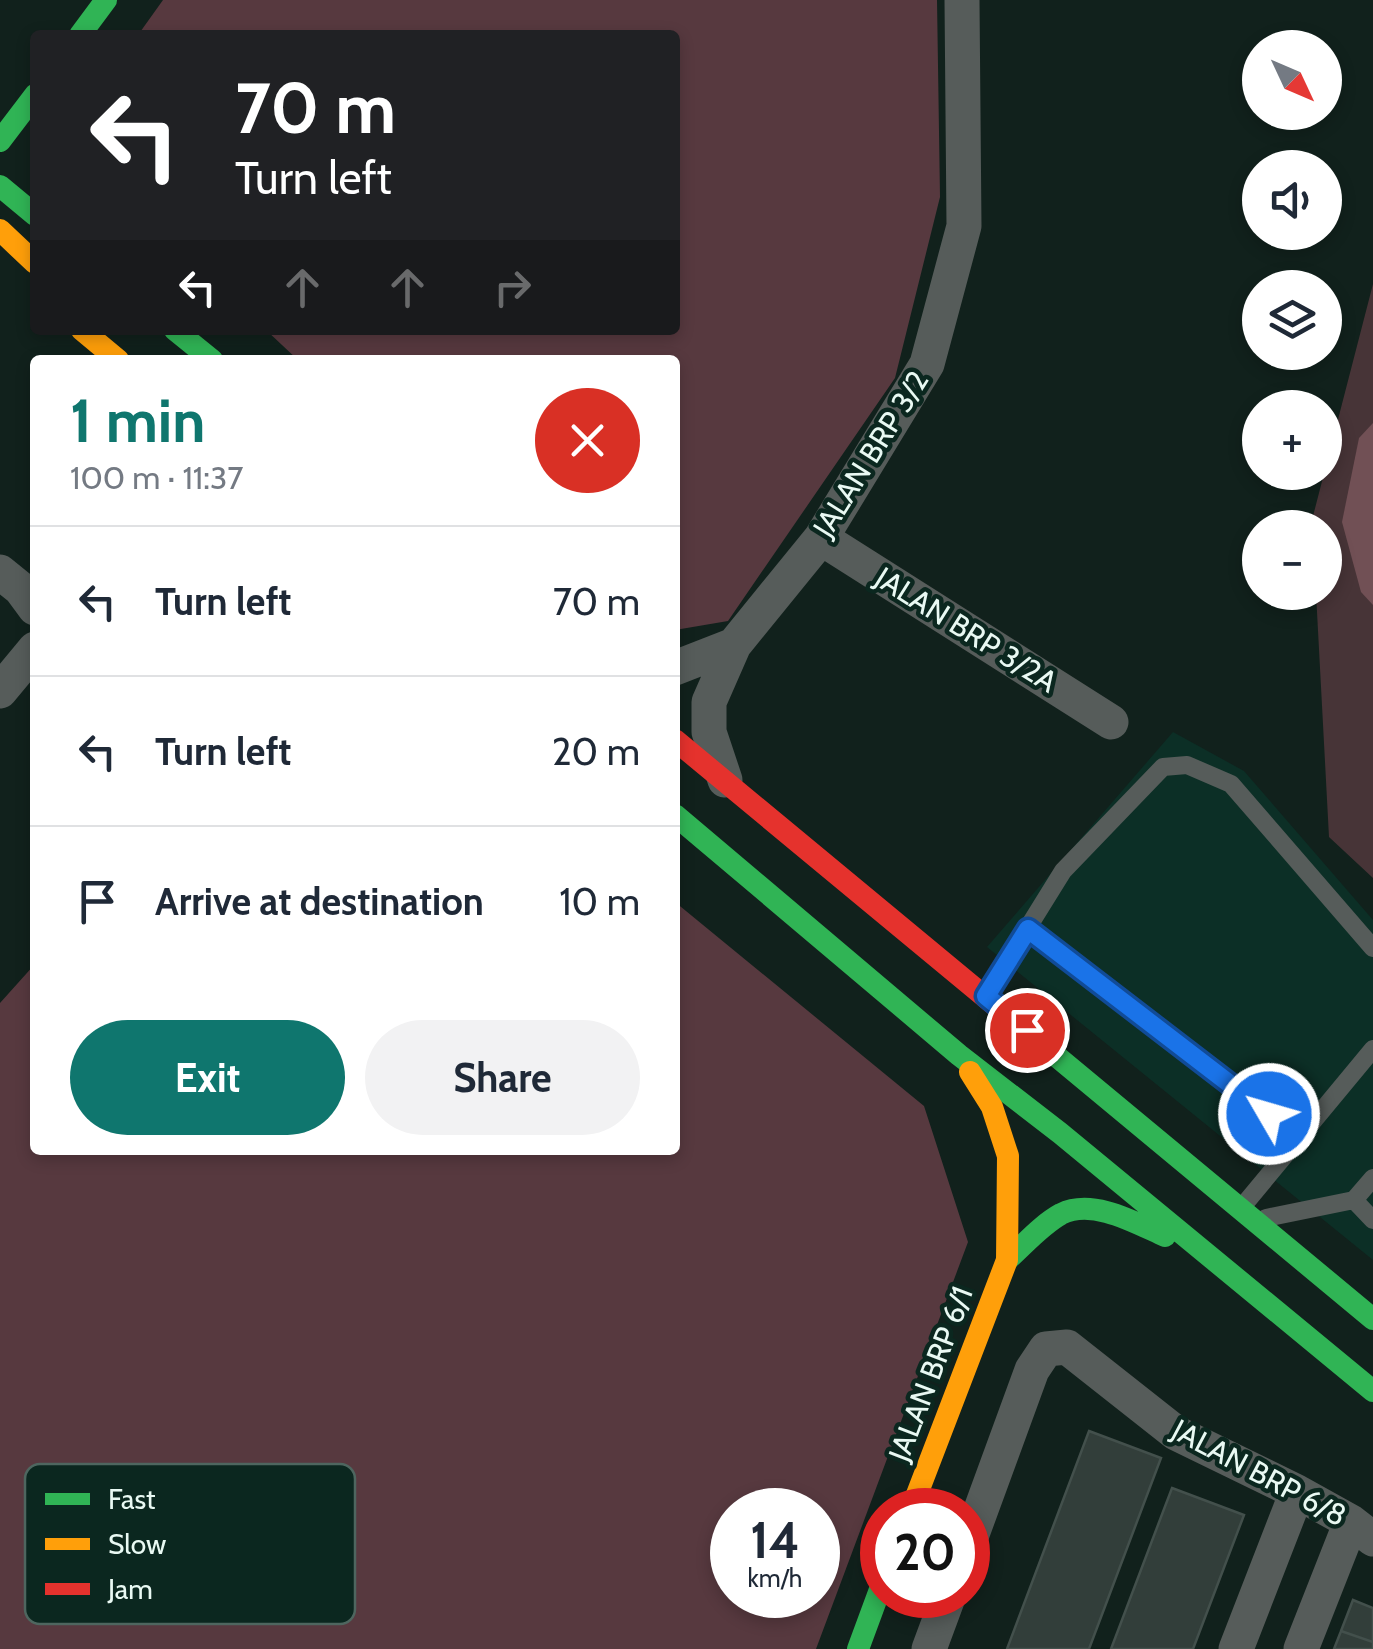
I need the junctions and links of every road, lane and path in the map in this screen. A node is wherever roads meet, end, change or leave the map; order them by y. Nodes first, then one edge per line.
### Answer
1 (106, 0) edge
2 (962, 0) edge
3 (84, 30) edge
4 (30, 102) edge
5 (0, 141) edge
6 (0, 186) edge
7 (30, 211) edge
8 (0, 230) edge
9 (23, 272) edge
10 (88, 335) edge
11 (182, 335) edge
12 (112, 355) edge
13 (206, 355) edge
14 (822, 538) junction
15 (0, 572) edge
16 (30, 601) edge
17 (734, 645) junction
18 (30, 655) edge
19 (680, 666) edge
20 (0, 691) edge
21 (1111, 722) dead end
22 (680, 744) edge
23 (725, 781) junction
24 (680, 819) edge
25 (1028, 929) junction
26 (1373, 948) edge
27 (986, 996) junction
28 (1373, 1049) edge
29 (959, 1056) junction
30 (1299, 1137) junction
31 (1373, 1178) edge
32 (1354, 1200) junction
33 (1249, 1214) junction
34 (1373, 1220) edge
35 (1202, 1252) junction
36 (1007, 1260) junction
37 (1373, 1318) edge
38 (1373, 1391) edge
39 (919, 1488) edge
40 (989, 1488) edge
41 (1297, 1492) junction
42 (1362, 1531) edge
43 (869, 1618) edge
44 (941, 1618) edge
45 (858, 1649) edge
46 (930, 1649) edge
47 (1236, 1649) edge
48 (1301, 1649) edge

1 - 3 main road
2 - 14 street, JALAN BRP 3/2
4 - 5 main road
6 - 7 main road
8 - 9 main road
10 - 12 main road
11 - 13 main road
14 - 17 street, JALAN BRP 3/2
14 - 21 street, JALAN BRP 3/2A
15 - 16 street
17 - 19 street, JALAN BRP 3/2
17 - 23 street, JALAN BRP 3/2
18 - 20 street
22 - 23 main road
23 - 27 main road
24 - 29 main road
25 - 26 lane
25 - 27 lane
25 - 30 lane
27 - 33 main road
28 - 30 lane
29 - 35 main road
29 - 36 main road
30 - 33 lane
31 - 32 lane
32 - 33 lane
32 - 34 lane
33 - 37 main road
35 - 36 main road
35 - 38 main road
36 - 39 main road, JALAN BRP 6/1
40 - 41 street, JALAN BRP 6/8
41 - 42 street, JALAN BRP 6/8
41 - 47 street
42 - 48 street
43 - 45 main road
44 - 46 street

